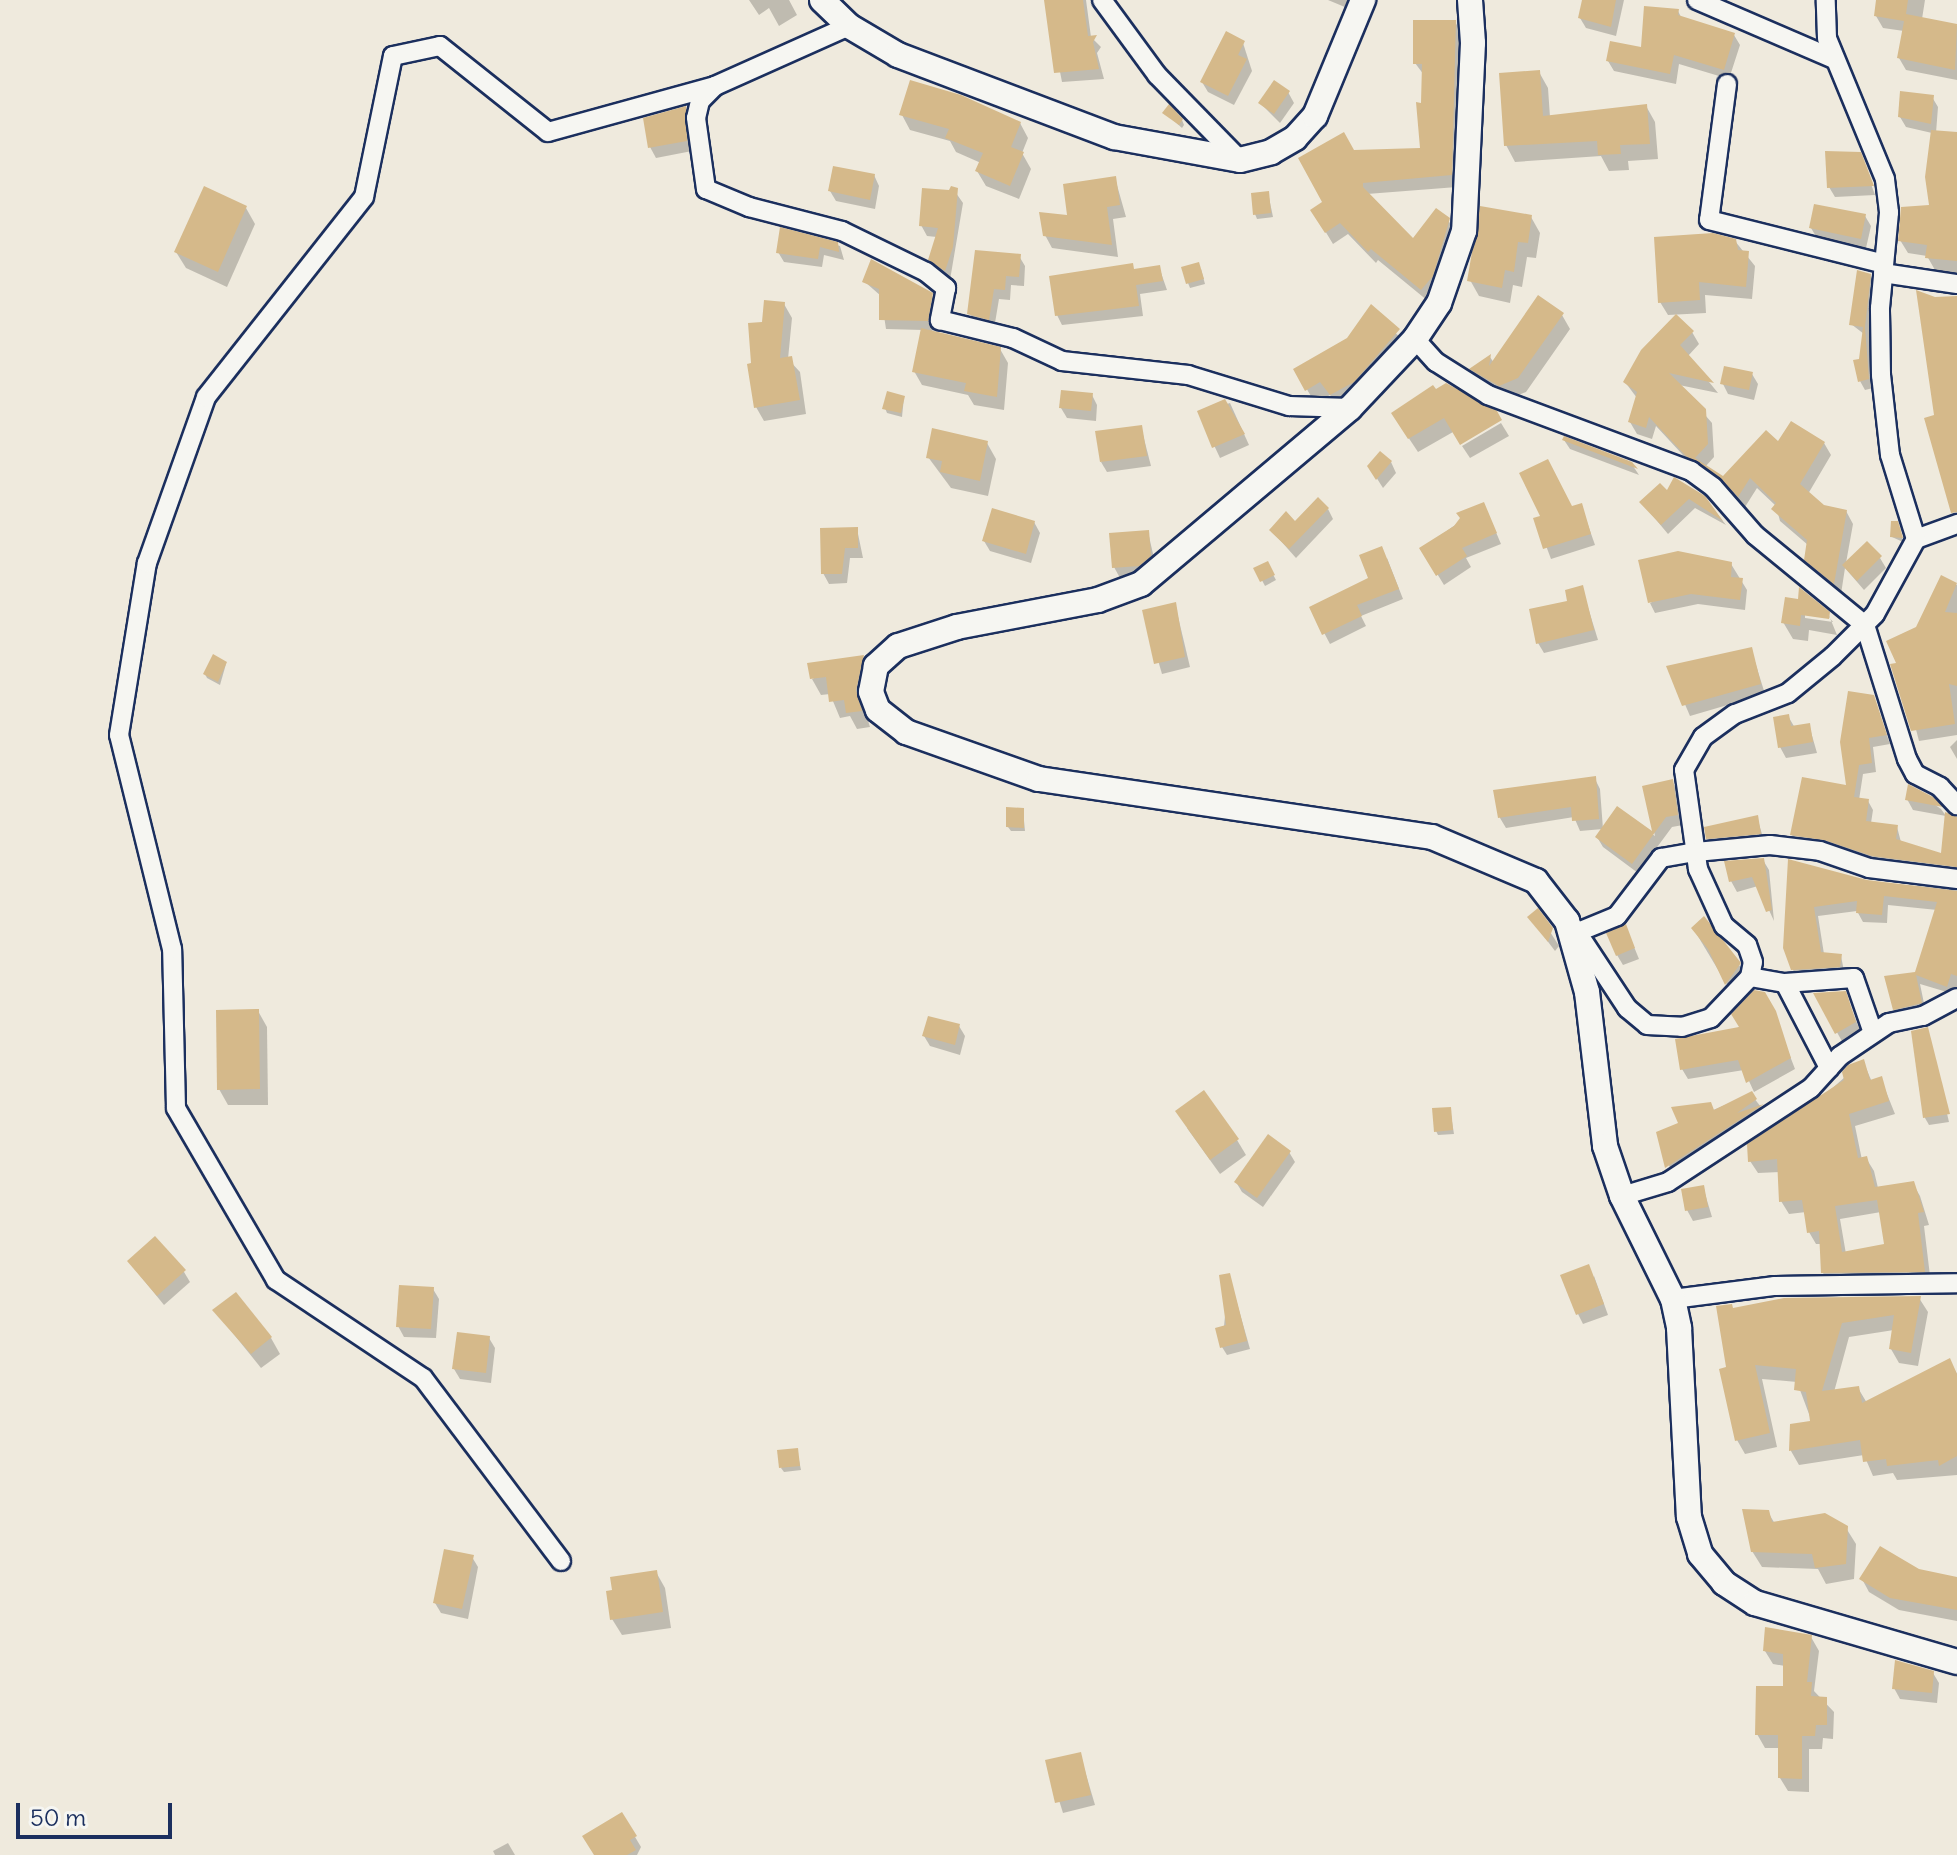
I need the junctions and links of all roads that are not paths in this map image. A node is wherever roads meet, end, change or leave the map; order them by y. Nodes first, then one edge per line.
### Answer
1 (822, 0) edge
2 (1102, 0) edge
3 (1363, 0) edge
4 (1470, 0) edge
5 (1697, 0) edge
6 (1826, 0) edge
7 (849, 26) junction
8 (1834, 59) junction
9 (1727, 84) dead end
10 (715, 86) junction
11 (1240, 160) junction
12 (1884, 268) junction
13 (1957, 284) edge
14 (1415, 339) junction
15 (1350, 408) junction
16 (1957, 524) edge
17 (1916, 539) junction
18 (1865, 625) junction
19 (1957, 805) edge
20 (1696, 852) junction
21 (1957, 879) edge
22 (1572, 927) junction
23 (1750, 977) junction
24 (1785, 983) junction
25 (1957, 998) edge
26 (1873, 1033) junction
27 (1829, 1068) junction
28 (1622, 1196) junction
29 (1957, 1283) edge
30 (1673, 1299) junction
31 (561, 1561) dead end
32 (1957, 1662) edge

1 - 7 main road
2 - 11 street
3 - 11 main road
4 - 14 main road
5 - 8 street
6 - 8 street
7 - 10 street
7 - 11 main road
8 - 12 street
9 - 12 street
10 - 15 street
10 - 31 street
12 - 13 street
12 - 17 street
14 - 15 main road
14 - 18 street
15 - 22 main road
16 - 17 street
17 - 18 street
18 - 19 street
18 - 20 street
20 - 21 street
20 - 22 street
20 - 23 street
22 - 23 street
22 - 28 main road
23 - 24 street
24 - 26 street
24 - 27 street
25 - 26 street
26 - 27 street
27 - 28 street
28 - 30 main road
29 - 30 street
30 - 32 main road

